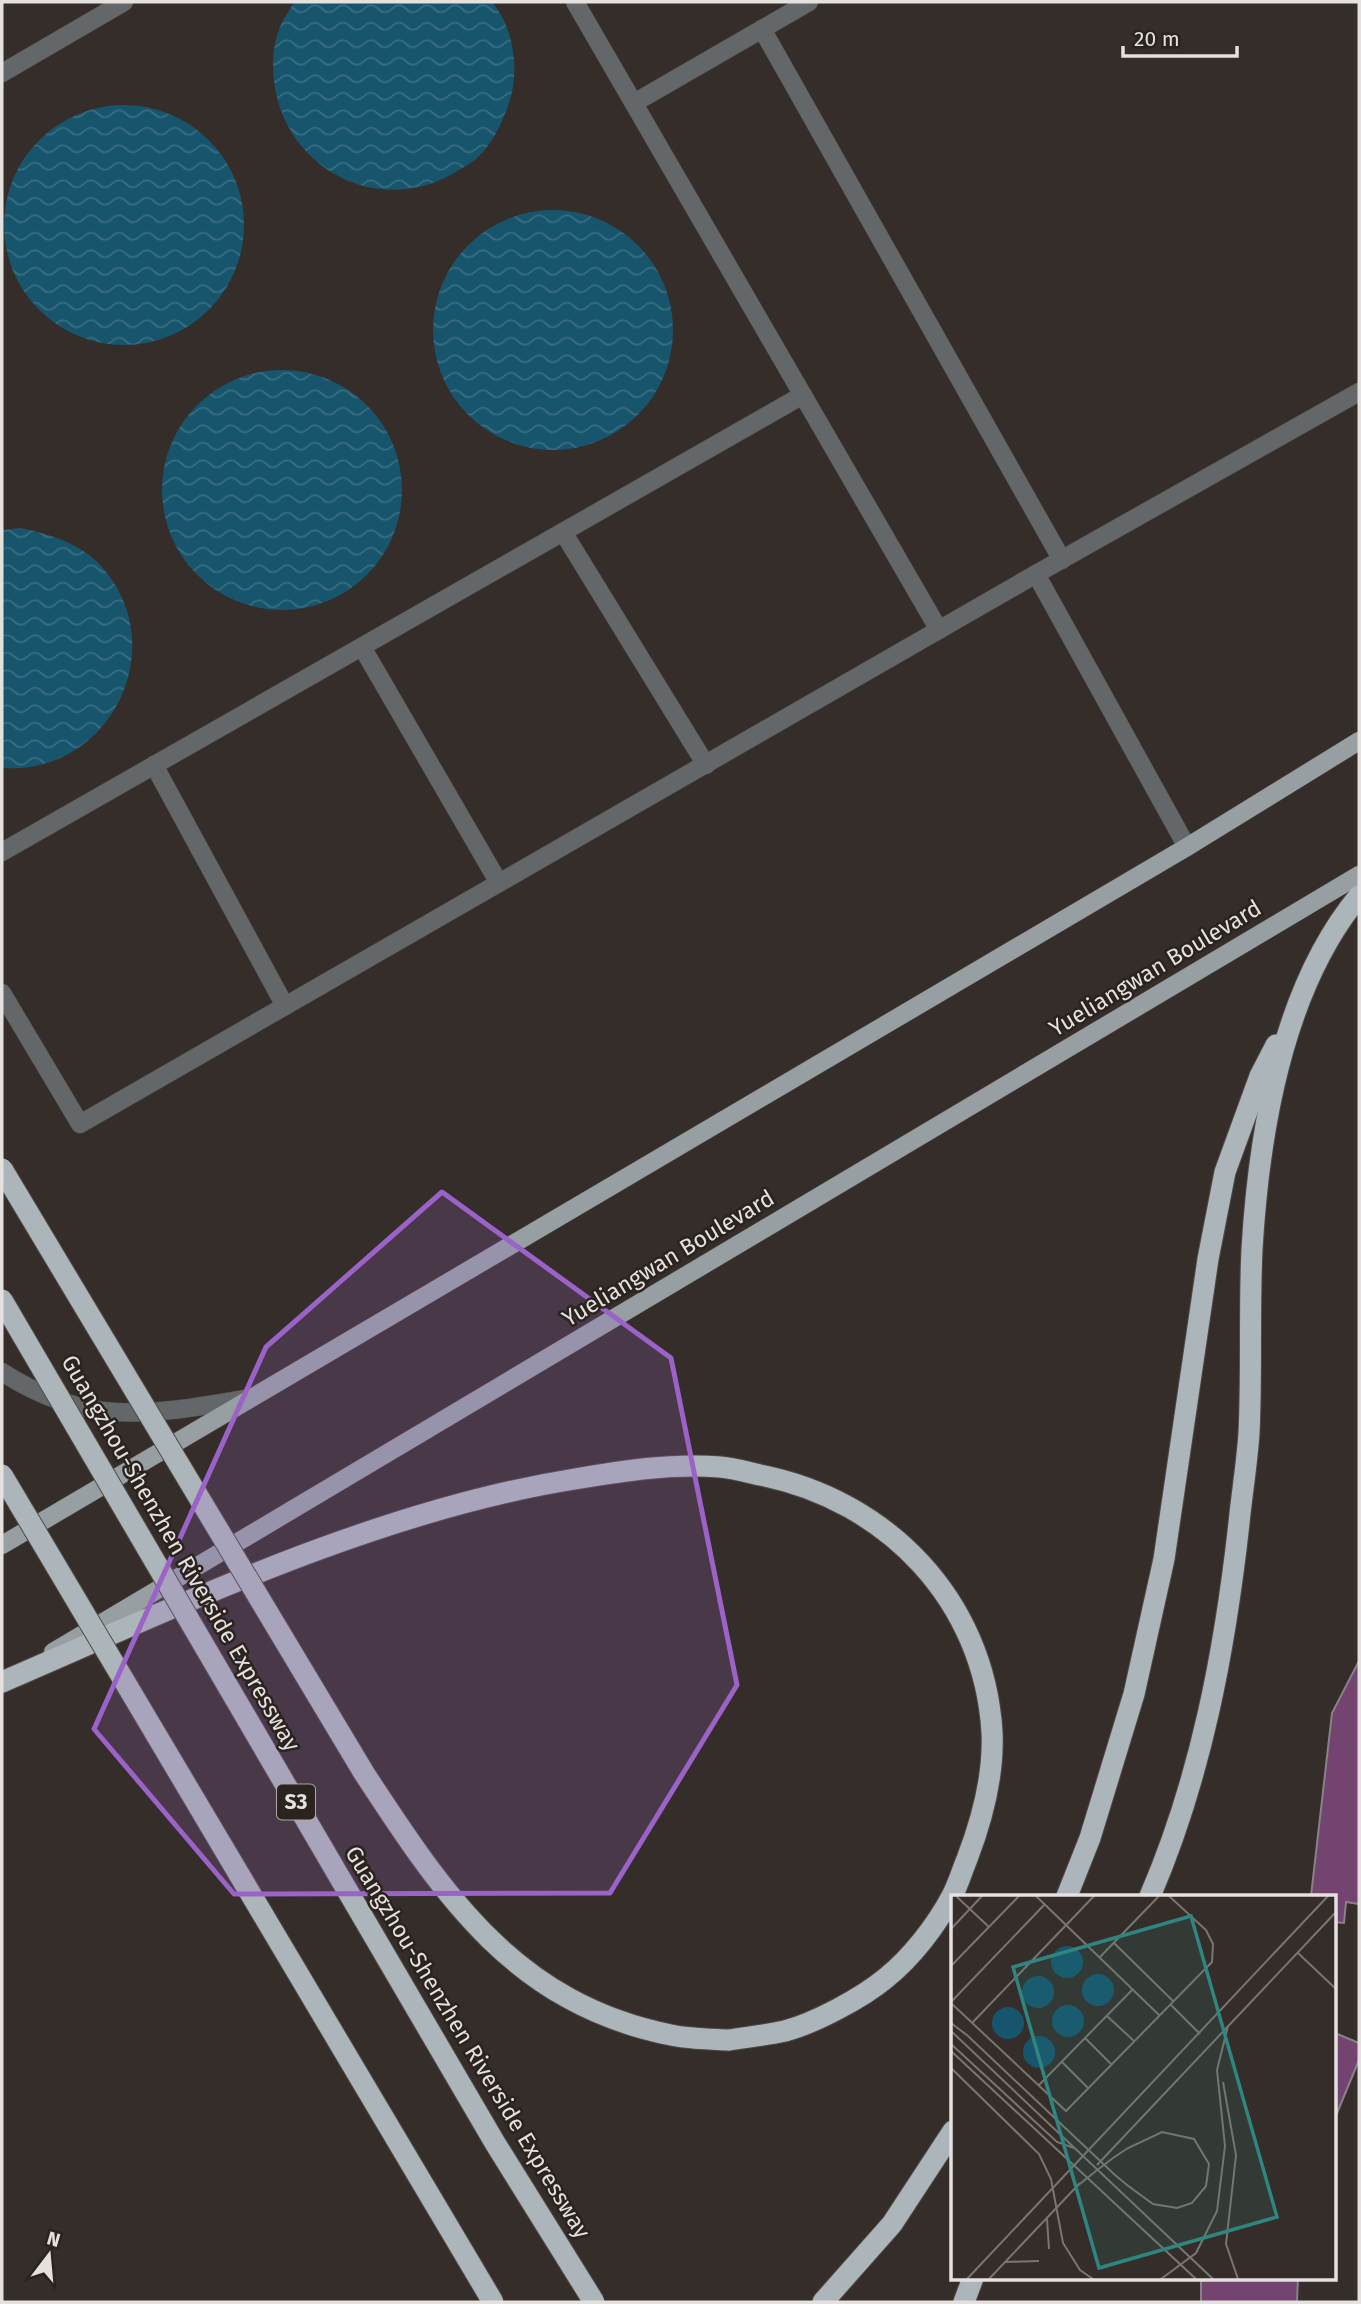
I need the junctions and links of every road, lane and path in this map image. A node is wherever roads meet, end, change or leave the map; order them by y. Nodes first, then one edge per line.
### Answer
1 (124, 2) edge
2 (575, 2) edge
3 (810, 2) edge
4 (762, 29) junction
5 (2, 73) edge
6 (634, 103) junction
7 (1359, 392) edge
8 (803, 395) junction
9 (563, 532) junction
10 (1062, 560) junction
11 (1036, 574) junction
12 (939, 630) junction
13 (362, 647) junction
14 (1359, 741) edge
15 (154, 765) junction
16 (706, 765) junction
17 (1186, 846) junction
18 (2, 852) edge
19 (1359, 875) edge
20 (499, 883) junction
21 (1359, 895) edge
22 (2, 993) edge
23 (285, 1006) junction
24 (1295, 1011) junction
25 (2, 1169) edge
26 (2, 1300) edge
27 (2, 1372) edge
28 (250, 1398) junction
29 (2, 1475) edge
30 (2, 1545) edge
31 (248, 1578) edge
32 (248, 1578) edge
33 (248, 1578) edge
34 (248, 1578) edge
35 (2, 1682) edge
36 (953, 1895) edge
37 (1067, 1895) edge
38 (1150, 1895) edge
39 (951, 1898) edge
40 (951, 2133) edge
41 (971, 2280) edge
42 (493, 2302) edge
43 (594, 2302) edge
44 (823, 2302) edge
45 (964, 2302) edge

1 - 5 street
2 - 6 street
3 - 4 street
4 - 6 street
4 - 10 street
6 - 8 street
7 - 10 street
8 - 9 street
8 - 12 street
9 - 13 street
9 - 16 street
10 - 11 street
11 - 12 street
11 - 17 street
12 - 16 street
13 - 15 street
13 - 20 street
14 - 17 main road
15 - 18 street
15 - 23 street
16 - 20 street
17 - 28 main road
19 - 35 main road, Yueliangwan Boulevard
20 - 23 street
21 - 24 highway
22 - 23 street
24 - 37 highway
24 - 38 highway
25 - 31 highway, bridge
26 - 43 highway, Guangzhou-Shenzhen Riverside Expressway / S3, bridge
27 - 28 street
28 - 30 main road
29 - 42 highway, bridge
32 - 39 highway, bridge
33 - 36 highway, bridge
34 - 35 highway, bridge
40 - 44 highway
41 - 45 highway

